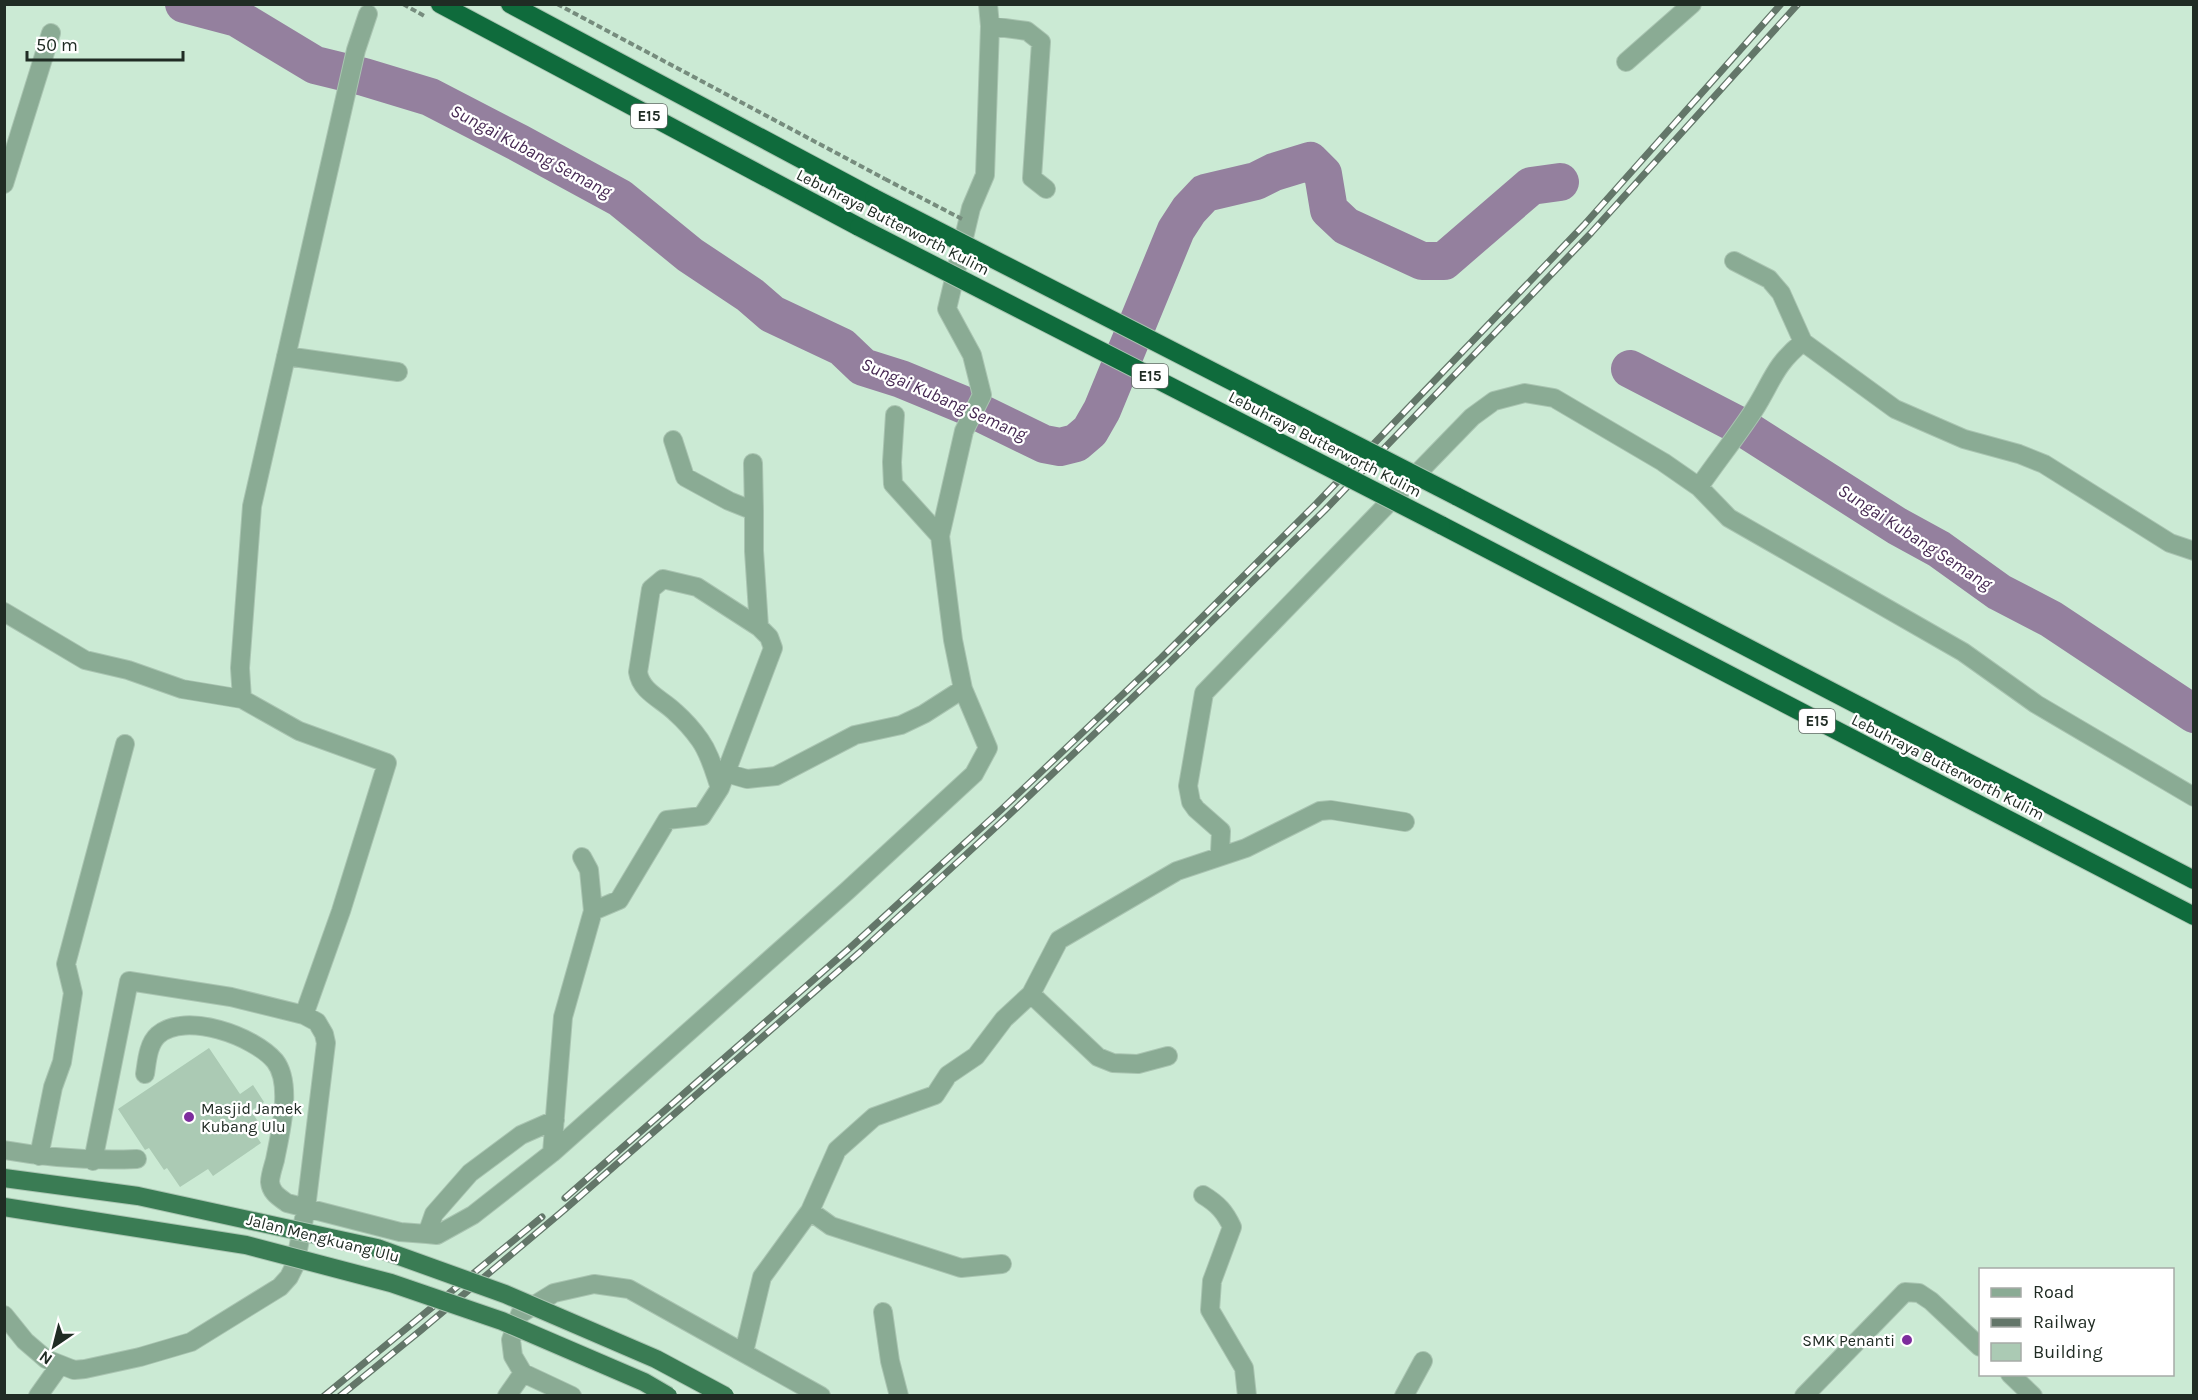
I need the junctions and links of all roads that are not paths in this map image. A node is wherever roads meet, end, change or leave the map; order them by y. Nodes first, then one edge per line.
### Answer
1 (440, 4) edge
2 (510, 4) edge
3 (988, 4) edge
4 (1692, 4) edge
5 (368, 14) dead end
6 (990, 26) junction
7 (51, 33) dead end
8 (1626, 62) dead end
9 (4, 184) edge
10 (1046, 189) dead end
11 (1734, 261) dead end
12 (1803, 342) junction
13 (286, 356) junction
14 (398, 372) dead end
15 (895, 415) dead end
16 (673, 440) dead end
17 (753, 463) dead end
18 (1699, 487) junction
19 (754, 511) junction
20 (940, 536) junction
21 (2193, 551) edge
22 (4, 612) edge
23 (759, 627) junction
24 (963, 689) junction
25 (242, 699) junction
26 (125, 744) dead end
27 (723, 780) junction
28 (2193, 797) edge
29 (1405, 822) dead end
30 (1222, 854) junction
31 (582, 857) dead end
32 (2193, 880) edge
33 (592, 911) junction
34 (2193, 916) edge
35 (1031, 994) junction
36 (304, 1015) junction
37 (1167, 1056) dead end
38 (145, 1074) dead end
39 (555, 1120) junction
40 (4, 1150) edge
41 (552, 1153) junction
42 (39, 1156) junction
43 (137, 1159) dead end
44 (93, 1161) junction
45 (4, 1178) edge
46 (1203, 1195) dead end
47 (4, 1208) edge
48 (306, 1208) junction
49 (810, 1211) junction
50 (427, 1234) junction
51 (1002, 1264) dead end
52 (883, 1312) dead end
53 (4, 1315) edge
54 (1979, 1346) edge
55 (744, 1352) junction
56 (1423, 1361) dead end
57 (60, 1365) junction
58 (523, 1372) junction
59 (2012, 1376) edge
60 (38, 1395) edge
61 (507, 1395) edge
62 (568, 1395) edge
63 (668, 1395) edge
64 (725, 1395) edge
65 (821, 1395) edge
66 (899, 1395) edge
67 (1247, 1395) edge
68 (1404, 1395) edge
69 (1804, 1395) edge
70 (2033, 1395) edge

1 - 34 highway, Lebuhraya Butterworth Kulim / E15, bridge
2 - 32 highway, Lebuhraya Butterworth Kulim / E15, bridge
3 - 6 street
4 - 8 street
5 - 13 street
6 - 10 street
6 - 20 street
7 - 9 street
11 - 12 street
12 - 18 street
12 - 21 street
13 - 14 street
13 - 25 street
15 - 20 street
16 - 19 street
17 - 19 street
18 - 28 street
18 - 30 street
19 - 23 street
20 - 24 street
22 - 25 street
23 - 27 street
23 - 27 street
24 - 27 street
24 - 41 street
25 - 36 street
26 - 42 street
27 - 33 street
29 - 30 street
30 - 35 street
31 - 33 street
33 - 39 street
35 - 37 street
35 - 49 street
36 - 44 street
36 - 48 street
38 - 48 street
39 - 41 street
39 - 50 street
40 - 42 street
41 - 50 street
42 - 44 street
43 - 44 street
45 - 64 main road, Jalan Mengkuang Ulu, bridge
46 - 67 street
47 - 63 main road, Jalan Mengkuang Ulu, bridge
48 - 50 street
48 - 57 street
49 - 51 street
49 - 55 street
52 - 66 street
53 - 57 street
54 - 69 street
55 - 58 street
55 - 65 street
56 - 68 street
57 - 60 street
58 - 61 street
58 - 62 street
59 - 70 street

